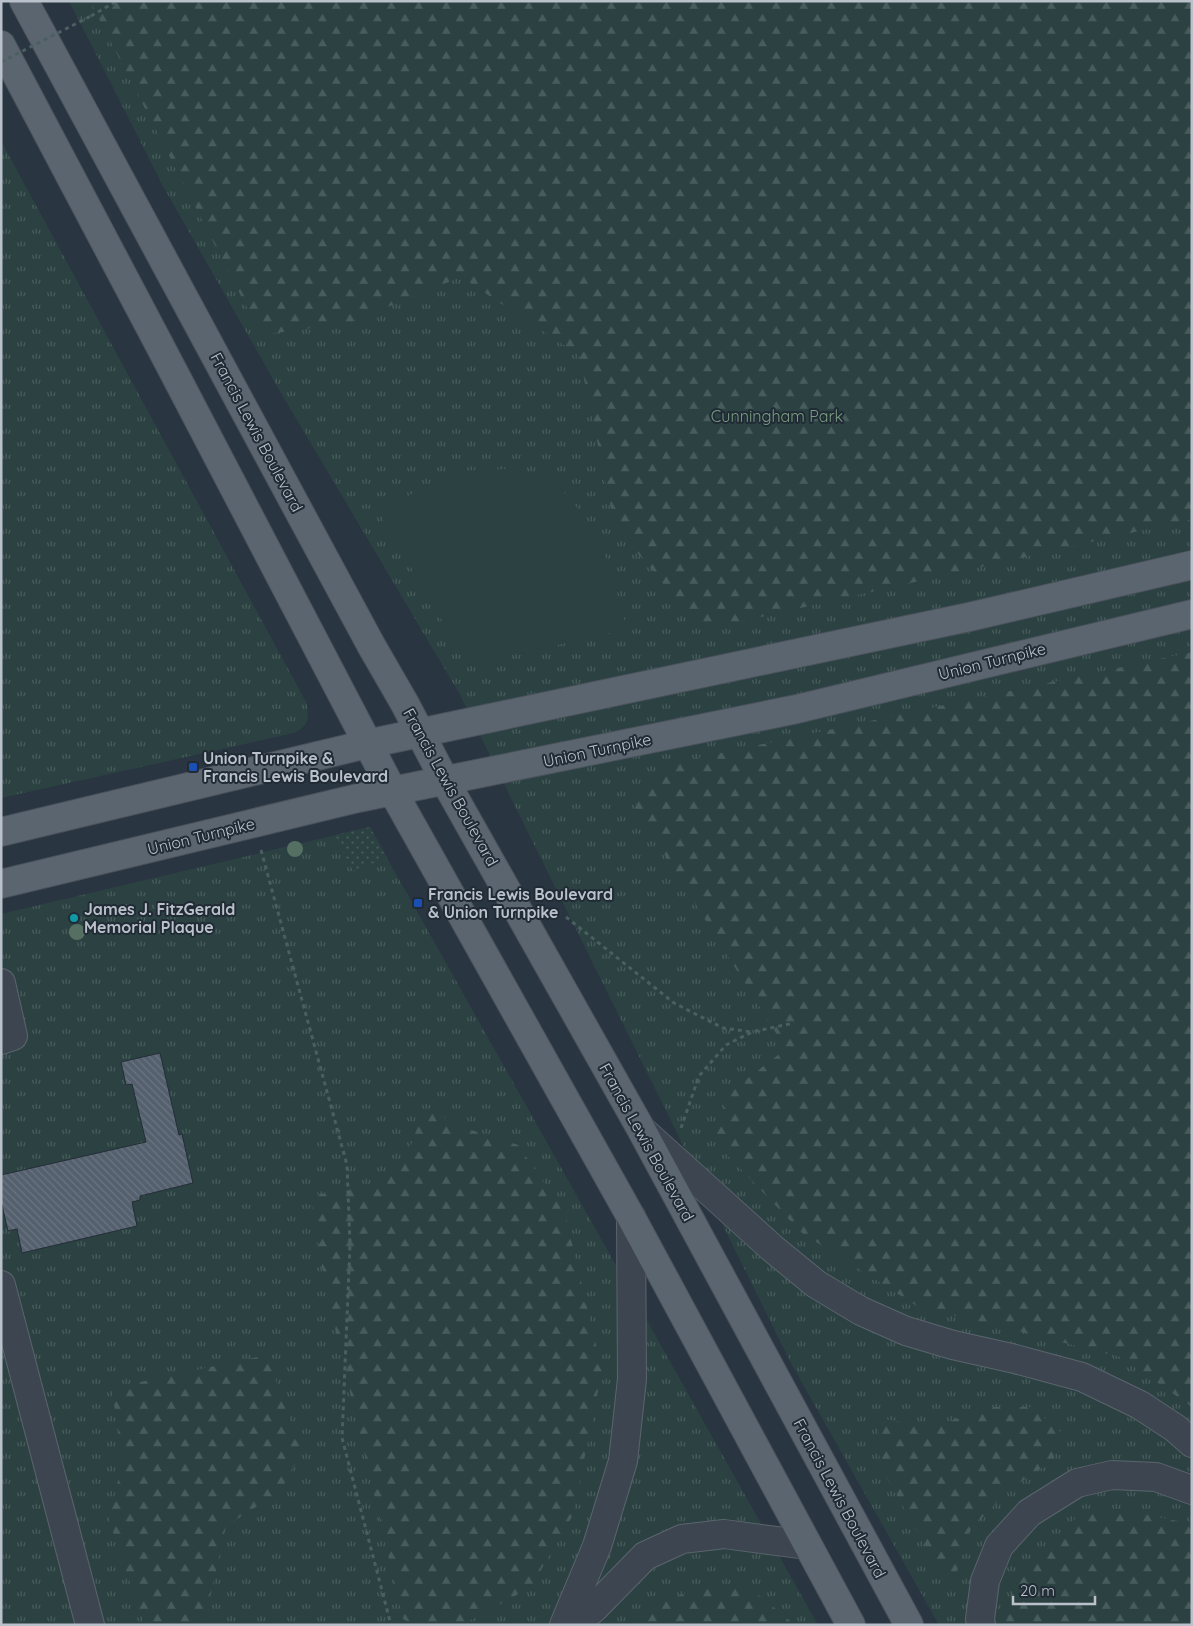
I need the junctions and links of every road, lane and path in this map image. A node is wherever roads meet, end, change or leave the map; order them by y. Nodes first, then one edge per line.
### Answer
1 (24, 1) edge
2 (117, 1) edge
3 (1, 45) edge
4 (1, 62) edge
5 (1192, 565) edge
6 (1192, 614) edge
7 (419, 732) junction
8 (367, 744) junction
9 (445, 781) junction
10 (392, 790) junction
11 (1, 832) edge
12 (260, 850) dead end
13 (1, 884) edge
14 (566, 917) dead end
15 (1, 983) edge
16 (794, 1024) dead end
17 (752, 1032) junction
18 (1, 1040) edge
19 (640, 1129) junction
20 (681, 1129) dead end
21 (631, 1217) junction
22 (1, 1285) edge
23 (1192, 1443) edge
24 (1192, 1490) edge
25 (807, 1545) junction
26 (90, 1625) edge
27 (391, 1625) edge
28 (564, 1625) edge
29 (574, 1625) edge
30 (851, 1625) edge
31 (909, 1625) edge
32 (981, 1625) edge

1 - 7 main road, Francis Lewis Boulevard
2 - 4 path, bridge
3 - 8 main road
5 - 7 main road
6 - 9 main road, Union Turnpike
7 - 8 main road
7 - 9 main road, Francis Lewis Boulevard
8 - 10 main road
8 - 11 main road
9 - 10 main road, Union Turnpike
9 - 19 main road, Francis Lewis Boulevard
10 - 13 main road, Union Turnpike
10 - 21 main road
12 - 27 path
14 - 17 path
15 - 18 lane
16 - 17 path
17 - 20 path
19 - 23 lane
19 - 31 main road, Francis Lewis Boulevard
21 - 25 main road
21 - 28 lane
22 - 26 lane
24 - 32 lane
25 - 29 lane
25 - 30 main road

